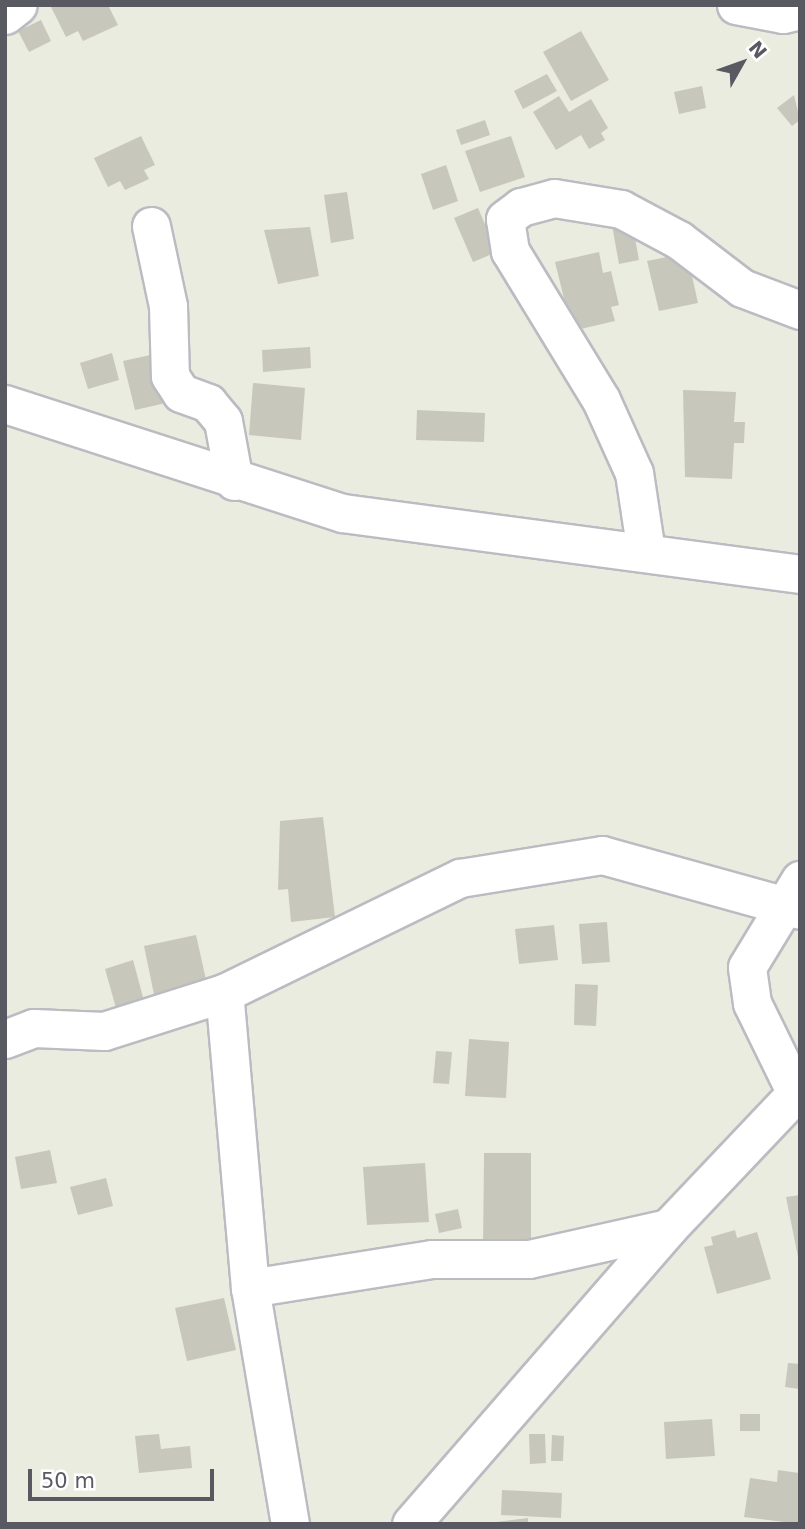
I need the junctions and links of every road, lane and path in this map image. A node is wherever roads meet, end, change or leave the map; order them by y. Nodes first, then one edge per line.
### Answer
1 (18, 5) edge
2 (736, 5) edge
3 (800, 10) edge
4 (5, 15) edge
5 (151, 226) dead end
6 (800, 310) edge
7 (5, 404) edge
8 (234, 481) junction
9 (646, 552) junction
10 (800, 574) edge
11 (794, 899) edge
12 (224, 993) junction
13 (5, 1039) edge
14 (798, 1091) edge
15 (668, 1228) junction
16 (250, 1288) junction
17 (290, 1524) edge
18 (411, 1524) edge

1 - 4 street
2 - 3 street
5 - 8 street
6 - 9 street
7 - 8 street
8 - 9 street
9 - 10 street
11 - 12 street
11 - 14 street
12 - 13 street
12 - 16 street
14 - 15 street
15 - 16 street
15 - 18 street
16 - 17 street

